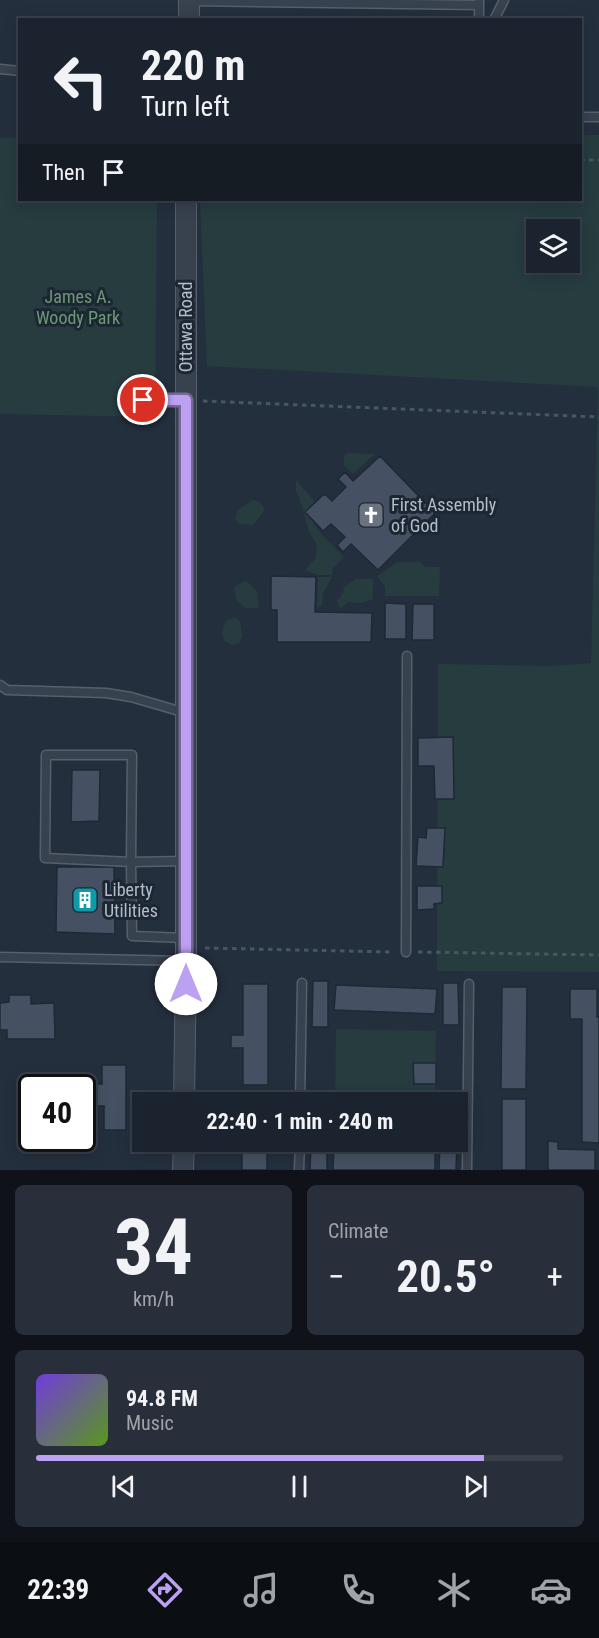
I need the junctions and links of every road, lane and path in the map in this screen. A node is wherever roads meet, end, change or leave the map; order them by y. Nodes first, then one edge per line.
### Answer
1 (189, 0) edge
2 (504, 0) edge
3 (479, 3) edge
4 (189, 18) edge
5 (495, 18) edge
6 (0, 69) edge
7 (18, 71) edge
8 (582, 117) edge
9 (599, 117) edge
10 (582, 160) edge
11 (599, 160) edge
12 (186, 201) edge
13 (143, 400) dead end
14 (186, 400) junction
15 (599, 417) edge
16 (407, 656) dead end
17 (0, 685) edge
18 (186, 713) junction
19 (186, 861) junction
20 (131, 862) junction
21 (186, 938) junction
22 (406, 952) dead end
23 (0, 957) edge
24 (186, 961) junction
25 (302, 983) dead end
26 (469, 984) dead end
27 (184, 1092) edge
28 (300, 1092) edge
29 (184, 1152) edge
30 (300, 1152) edge
31 (183, 1170) edge
32 (299, 1170) edge
33 (467, 1170) edge

1 - 3 lane
1 - 4 street
2 - 5 lane
6 - 7 lane
8 - 9 lane
10 - 11 path
12 - 14 street, Ottawa Road
13 - 14 lane
14 - 15 path
14 - 18 street, Ottawa Road
16 - 22 lane
17 - 18 lane
18 - 19 street, Ottawa Road
19 - 20 lane
19 - 21 street, Ottawa Road
20 - 20 lane
20 - 21 lane
21 - 24 street, Ottawa Road
23 - 24 lane
24 - 27 street, Ottawa Road
25 - 28 lane
26 - 33 lane
29 - 31 street
30 - 32 lane

